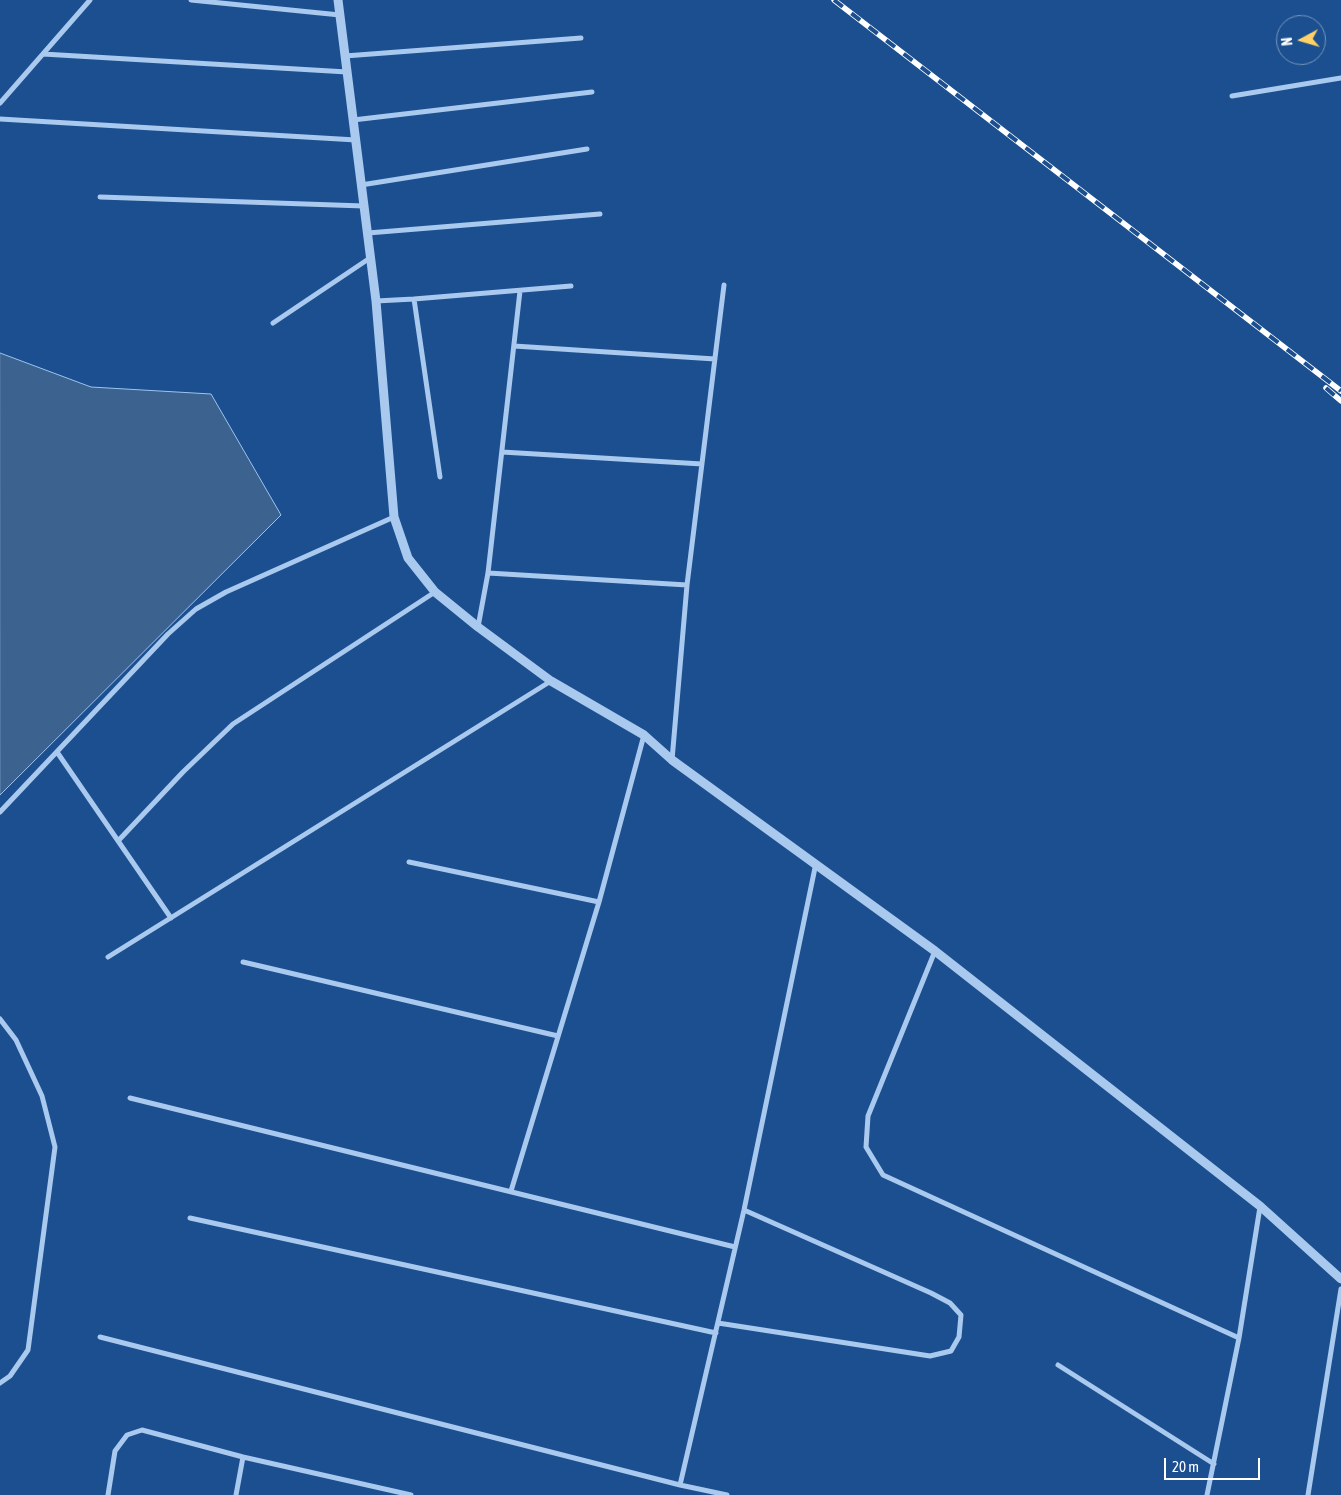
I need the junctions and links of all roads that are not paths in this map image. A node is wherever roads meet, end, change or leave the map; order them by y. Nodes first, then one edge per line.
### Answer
1 (90, 0) edge
2 (191, 0) edge
3 (338, 0) edge
4 (340, 15) junction
5 (581, 38) dead end
6 (43, 54) junction
7 (345, 56) junction
8 (347, 72) junction
9 (1341, 78) edge
10 (592, 92) dead end
11 (1232, 96) dead end
12 (0, 103) edge
13 (0, 119) edge
14 (353, 120) junction
15 (356, 140) junction
16 (587, 149) dead end
17 (362, 185) junction
18 (100, 197) dead end
19 (364, 206) junction
20 (600, 214) dead end
21 (368, 233) junction
22 (371, 257) junction
23 (724, 285) dead end
24 (571, 286) dead end
25 (520, 291) junction
26 (414, 299) junction
27 (376, 301) junction
28 (273, 323) dead end
29 (514, 346) junction
30 (715, 359) junction
31 (502, 452) junction
32 (702, 464) junction
33 (440, 477) dead end
34 (394, 517) junction
35 (488, 572) junction
36 (687, 585) junction
37 (435, 592) junction
38 (478, 627) junction
39 (551, 681) junction
40 (644, 735) junction
41 (56, 752) junction
42 (672, 760) junction
43 (0, 812) edge
44 (118, 841) junction
45 (409, 862) dead end
46 (816, 863) junction
47 (599, 902) junction
48 (171, 918) junction
49 (935, 951) junction
50 (108, 957) dead end
51 (243, 962) dead end
52 (0, 1020) edge
53 (558, 1036) junction
54 (130, 1098) dead end
55 (511, 1190) junction
56 (1260, 1206) junction
57 (744, 1210) junction
58 (190, 1218) dead end
59 (736, 1247) junction
60 (1341, 1279) edge
61 (1341, 1289) edge
62 (718, 1323) junction
63 (716, 1333) junction
64 (100, 1338) dead end
65 (1239, 1338) junction
66 (1058, 1365) dead end
67 (0, 1383) edge
68 (243, 1457) junction
69 (1214, 1464) junction
70 (680, 1485) junction
71 (390, 1492) edge
72 (108, 1495) edge
73 (236, 1495) edge
74 (411, 1495) edge
75 (727, 1495) edge
76 (1207, 1495) edge
77 (1308, 1495) edge

1 - 6 street
2 - 4 street
3 - 4 street
4 - 7 street
5 - 7 street
6 - 8 street
6 - 12 street
7 - 8 street
8 - 14 street
9 - 11 street
10 - 14 street
13 - 15 street
14 - 15 street
15 - 17 street
16 - 17 street
17 - 19 street
18 - 19 street
19 - 21 street
20 - 21 street
21 - 22 street
22 - 27 street
22 - 28 street
23 - 30 street
24 - 25 street
25 - 26 street
25 - 29 street
26 - 27 street
26 - 33 street
27 - 34 street
29 - 30 street
29 - 31 street
30 - 32 street
31 - 32 street
31 - 35 street
32 - 36 street
34 - 37 street
34 - 41 street
35 - 36 street
35 - 38 street
36 - 42 street
37 - 38 street
37 - 44 street
38 - 39 street
39 - 40 street
39 - 48 street
40 - 42 street
40 - 47 street
41 - 43 street
41 - 44 street
42 - 46 street
44 - 48 street
45 - 47 street
46 - 49 street
46 - 57 street
47 - 53 street
48 - 50 street
49 - 56 street
49 - 65 street
51 - 53 street
52 - 67 street
53 - 55 street
54 - 55 street
55 - 59 street
56 - 60 street
56 - 65 street
57 - 59 street
57 - 62 street
58 - 63 street
59 - 62 street
61 - 77 street
62 - 63 street
63 - 70 street
64 - 70 street
65 - 69 street
66 - 69 street
68 - 71 street
68 - 72 street
68 - 73 street
69 - 76 street
70 - 75 street
71 - 74 street

